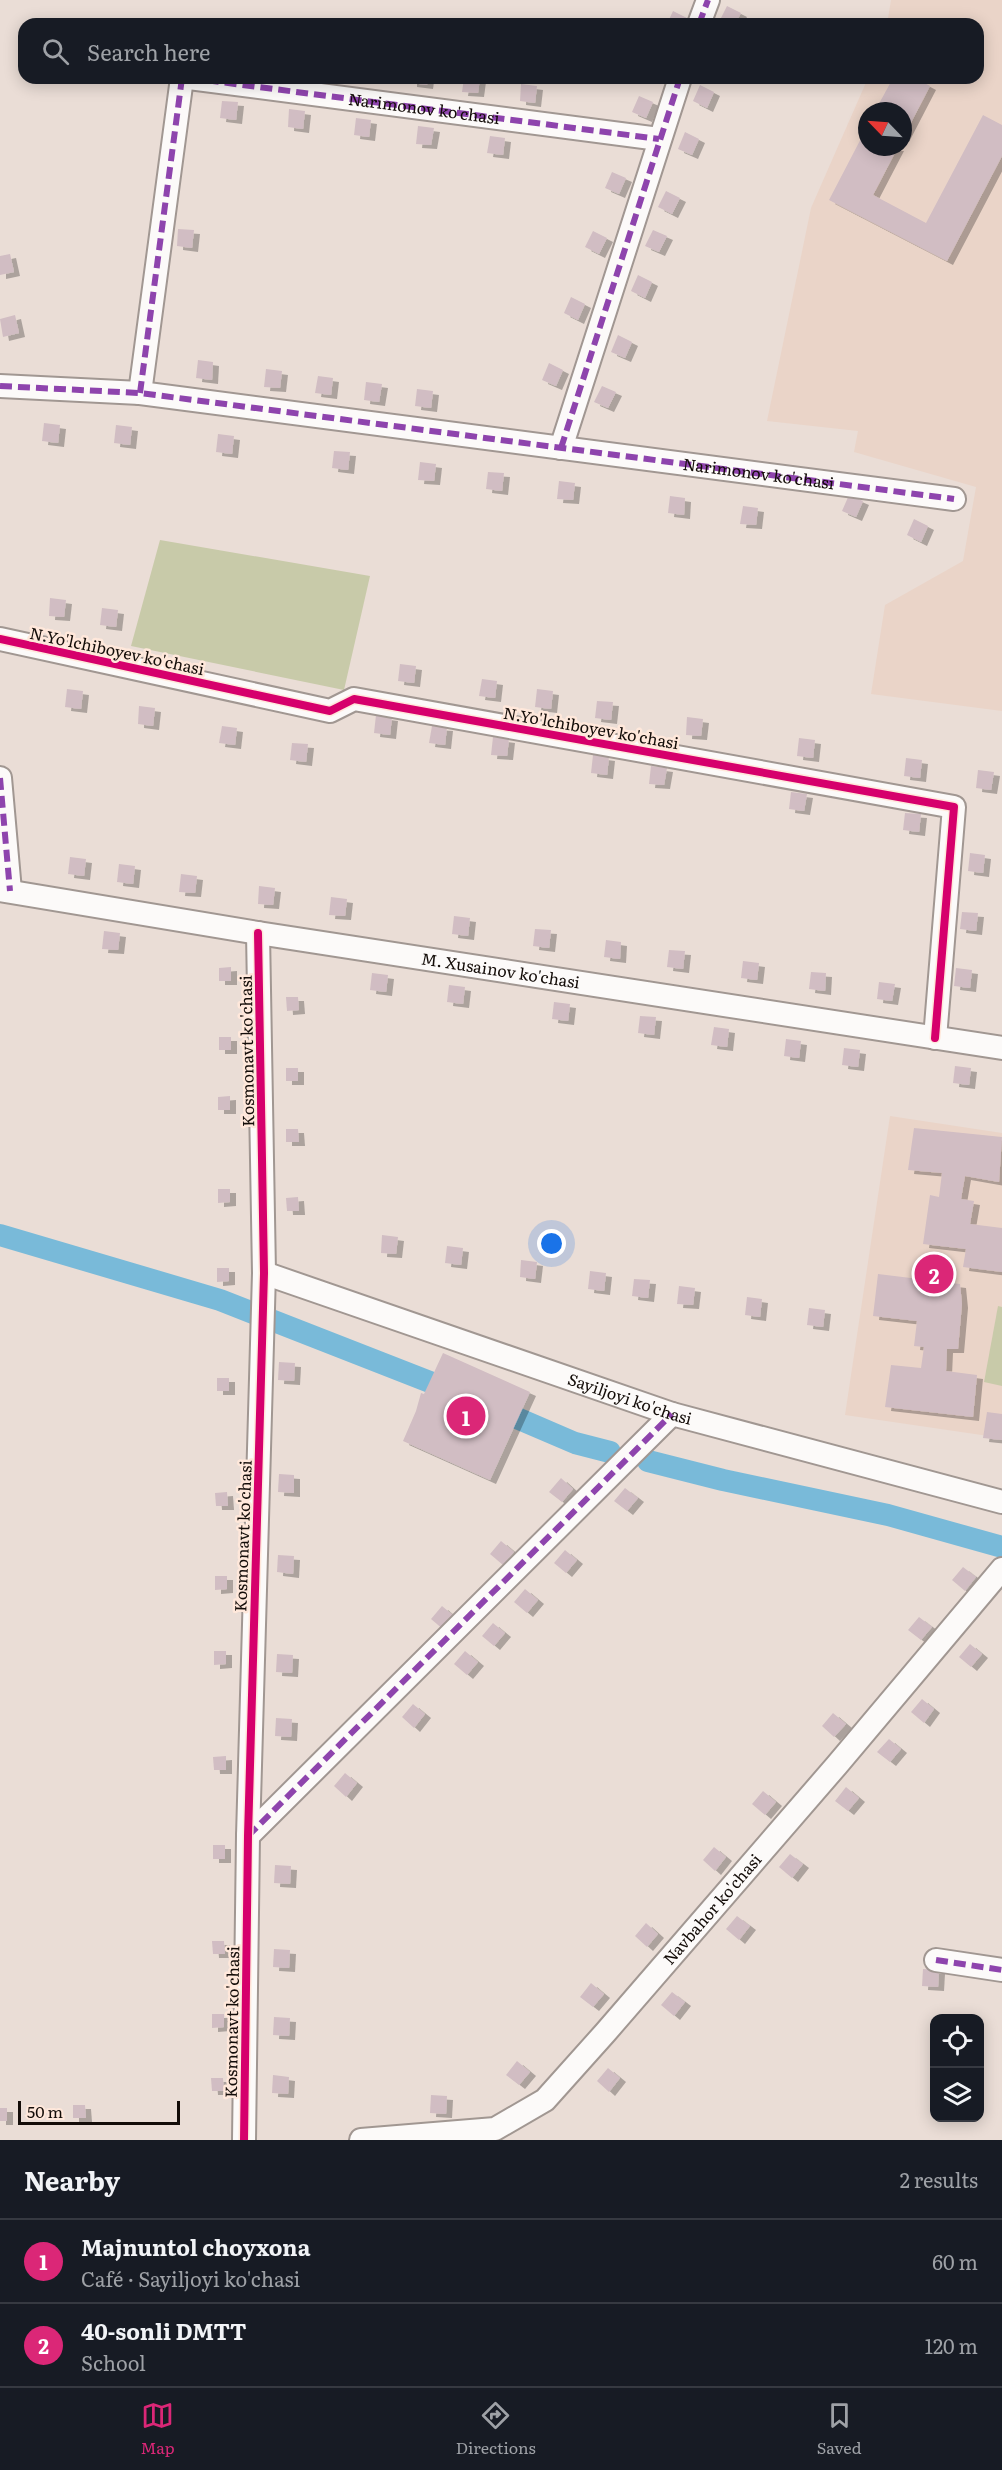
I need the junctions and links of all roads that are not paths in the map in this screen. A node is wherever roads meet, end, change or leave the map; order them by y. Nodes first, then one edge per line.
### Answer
1 (708, 0) edge
2 (701, 18) edge
3 (181, 84) edge
4 (235, 84) edge
5 (678, 84) edge
6 (659, 139) junction
7 (0, 386) edge
8 (140, 393) junction
9 (561, 448) junction
10 (954, 499) dead end
11 (0, 639) edge
12 (0, 778) edge
13 (5, 890) edge
14 (258, 933) junction
15 (936, 1038) junction
16 (1002, 1048) edge
17 (264, 1274) junction
18 (672, 1414) junction
19 (1002, 1502) edge
20 (1002, 1569) edge
21 (248, 1836) junction
22 (936, 1960) dead end
23 (1002, 1970) edge
24 (244, 2140) edge
25 (361, 2140) edge

1 - 2 street
3 - 8 street
4 - 6 street, Narimonov ko'chasi
5 - 6 street
6 - 9 street
7 - 8 street, Narimonov ko'chasi
8 - 9 street, Narimonov ko'chasi
9 - 10 street, Narimonov ko'chasi
11 - 15 street, N.Yo'lchiboyev ko'chasi
12 - 13 street
13 - 14 street, M. Xusainov ko'chasi
14 - 15 street, M. Xusainov ko'chasi
14 - 17 street, Kosmonavt ko'chasi
15 - 16 street, M. Xusainov ko'chasi
17 - 18 street, Sayiljoyi ko'chasi
17 - 21 street, Kosmonavt ko'chasi
18 - 19 street, Sayiljoyi ko'chasi
18 - 21 street
20 - 25 street, Navbahor ko'chasi
21 - 24 street, Kosmonavt ko'chasi
22 - 23 street

